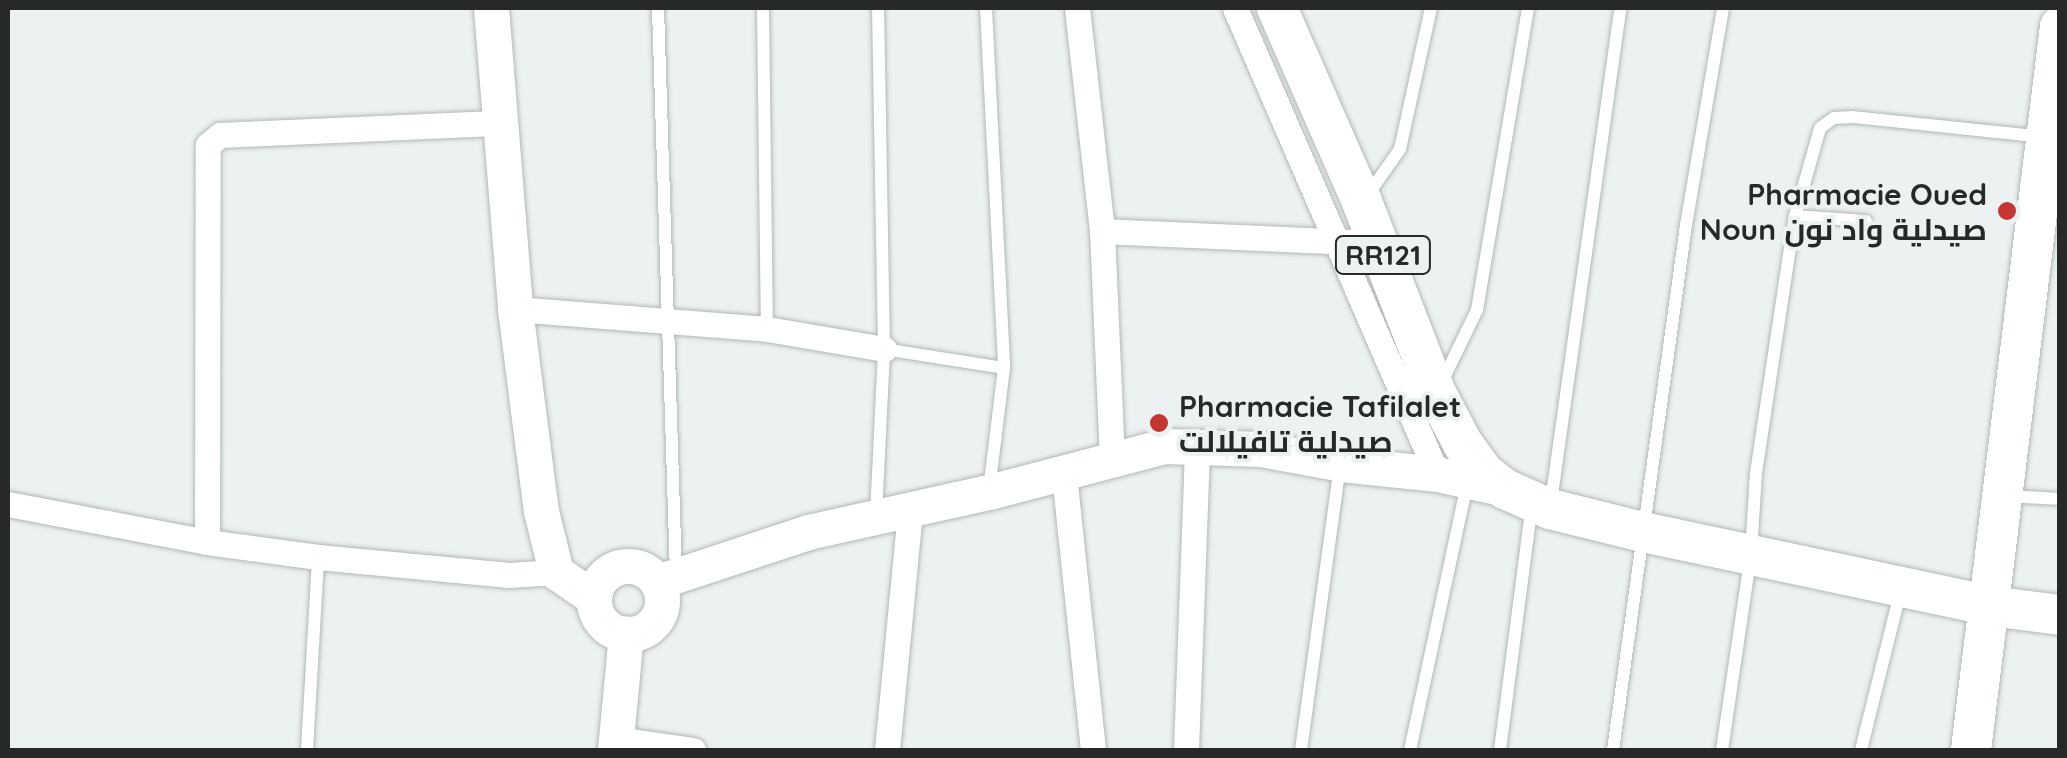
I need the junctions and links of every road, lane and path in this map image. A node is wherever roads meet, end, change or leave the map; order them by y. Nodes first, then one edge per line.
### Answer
1 (491, 8) edge
2 (658, 8) edge
3 (763, 8) edge
4 (878, 8) edge
5 (986, 8) edge
6 (1077, 8) edge
7 (1235, 8) edge
8 (1277, 8) edge
9 (1431, 8) edge
10 (1528, 8) edge
11 (1620, 8) edge
12 (1722, 8) edge
13 (2060, 26) edge
14 (1295, 96) junction
15 (500, 123) junction
16 (2045, 138) junction
17 (1795, 216) junction
18 (1866, 221) dead end
19 (1359, 228) junction
20 (1102, 231) junction
21 (515, 309) junction
22 (666, 320) junction
23 (767, 329) junction
24 (884, 349) junction
25 (1004, 368) junction
26 (1436, 393) junction
27 (1197, 444) junction
28 (1112, 460) junction
29 (1340, 464) junction
30 (1064, 474) junction
31 (989, 492) junction
32 (1498, 492) junction
33 (2004, 496) junction
34 (2060, 499) edge
35 (8, 504) edge
36 (8, 512) edge
37 (893, 514) junction
38 (1643, 532) junction
39 (207, 542) junction
40 (1751, 554) junction
41 (318, 557) junction
42 (556, 572) junction
43 (666, 579) junction
44 (1902, 586) junction
45 (594, 598) junction
46 (1990, 606) junction
47 (2060, 615) edge
48 (626, 634) junction
49 (616, 745) edge
50 (307, 750) edge
51 (693, 750) edge
52 (887, 750) edge
53 (1093, 750) edge
54 (1186, 750) edge
55 (1302, 750) edge
56 (1410, 750) edge
57 (1500, 750) edge
58 (1613, 750) edge
59 (1722, 750) edge
60 (1861, 750) edge
61 (1971, 750) edge

1 - 15 street
2 - 22 lane
3 - 23 lane
4 - 24 lane
5 - 25 lane
6 - 20 street
7 - 14 street
8 - 14 main road, RR121
9 - 19 lane
10 - 26 lane
11 - 32 lane
12 - 38 lane
13 - 16 main road
14 - 19 main road, RR121
15 - 21 street
15 - 39 street
16 - 17 lane
16 - 33 main road
17 - 18 lane
17 - 40 lane
19 - 20 street
19 - 26 main road, RR121
19 - 32 street
20 - 28 street
21 - 22 street
21 - 42 street
22 - 23 street
22 - 43 lane
23 - 24 street
24 - 25 lane
24 - 37 lane
25 - 31 lane
26 - 32 main road, RR121
27 - 28 street
27 - 29 street
27 - 54 street
28 - 30 street
29 - 32 street
29 - 55 lane
30 - 31 street
30 - 53 street
31 - 37 street
32 - 38 main road
32 - 56 lane
32 - 57 lane
33 - 34 lane
33 - 46 main road
35 - 36 lane
35 - 39 street
37 - 43 street
37 - 52 street
38 - 40 main road
38 - 58 lane
39 - 41 street
40 - 44 main road
40 - 59 lane
41 - 42 street
41 - 50 lane
42 - 45 street
43 - 45 street
43 - 48 street
44 - 46 main road
44 - 60 lane
45 - 48 street
46 - 47 main road
46 - 61 main road
48 - 49 street
49 - 51 street

